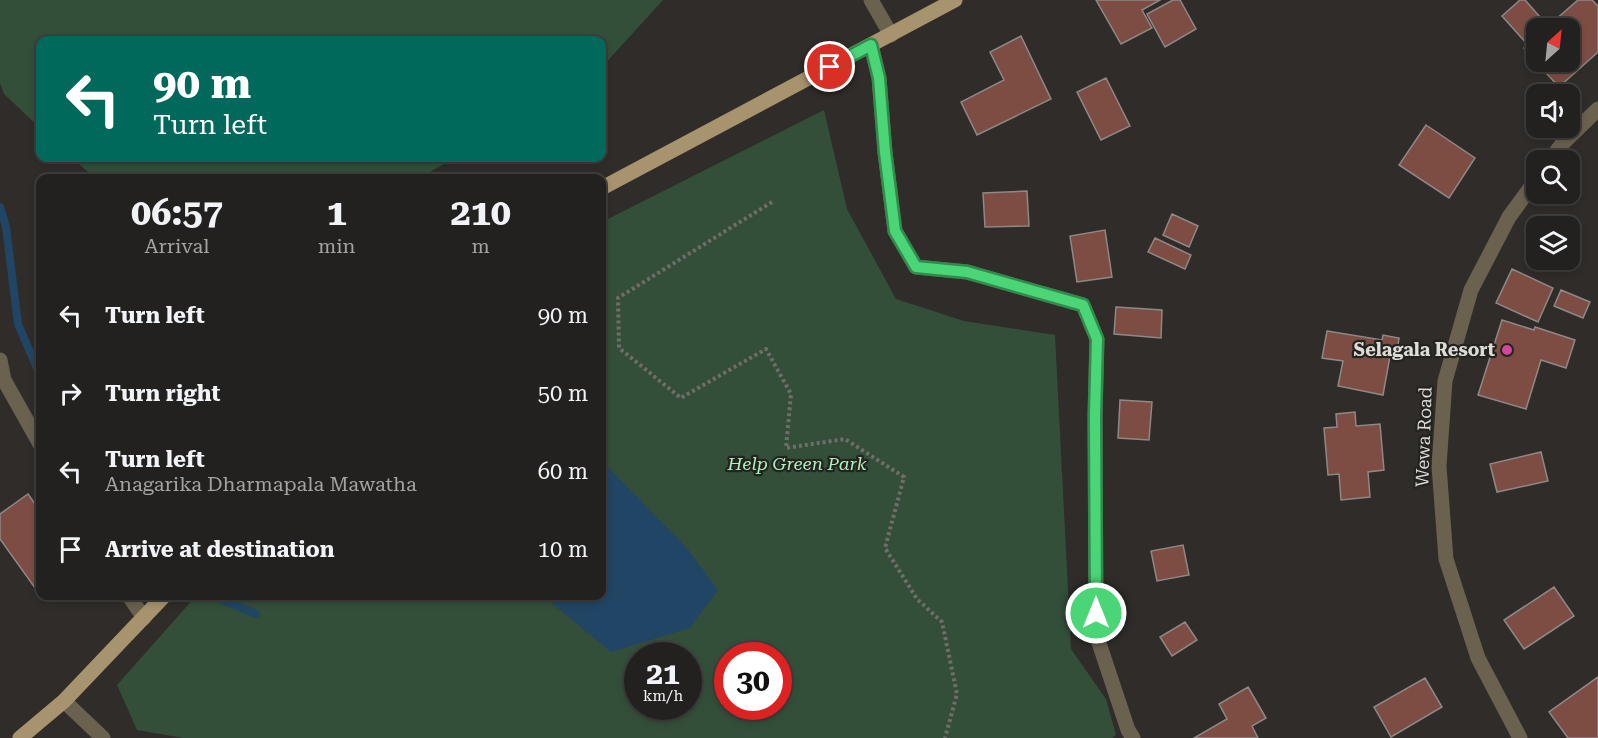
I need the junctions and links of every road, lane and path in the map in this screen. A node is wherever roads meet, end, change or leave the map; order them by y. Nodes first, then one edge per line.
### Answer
1 (871, 0) edge
2 (956, 0) edge
3 (891, 35) junction
4 (871, 45) junction
5 (1598, 109) edge
6 (1558, 150) edge
7 (606, 186) edge
8 (1526, 194) edge
9 (772, 202) dead end
10 (0, 360) edge
11 (36, 437) edge
12 (132, 600) edge
13 (160, 600) edge
14 (144, 618) junction
15 (64, 701) junction
16 (20, 738) edge
17 (102, 738) edge
18 (945, 738) edge
19 (1133, 738) edge
20 (1520, 738) edge

1 - 3 street
2 - 3 main road
3 - 4 main road
4 - 7 main road
4 - 19 street
5 - 6 street
8 - 20 street, Wewa Road
9 - 18 path
10 - 11 street
12 - 14 street
13 - 14 main road
14 - 15 main road
15 - 16 main road
15 - 17 street

